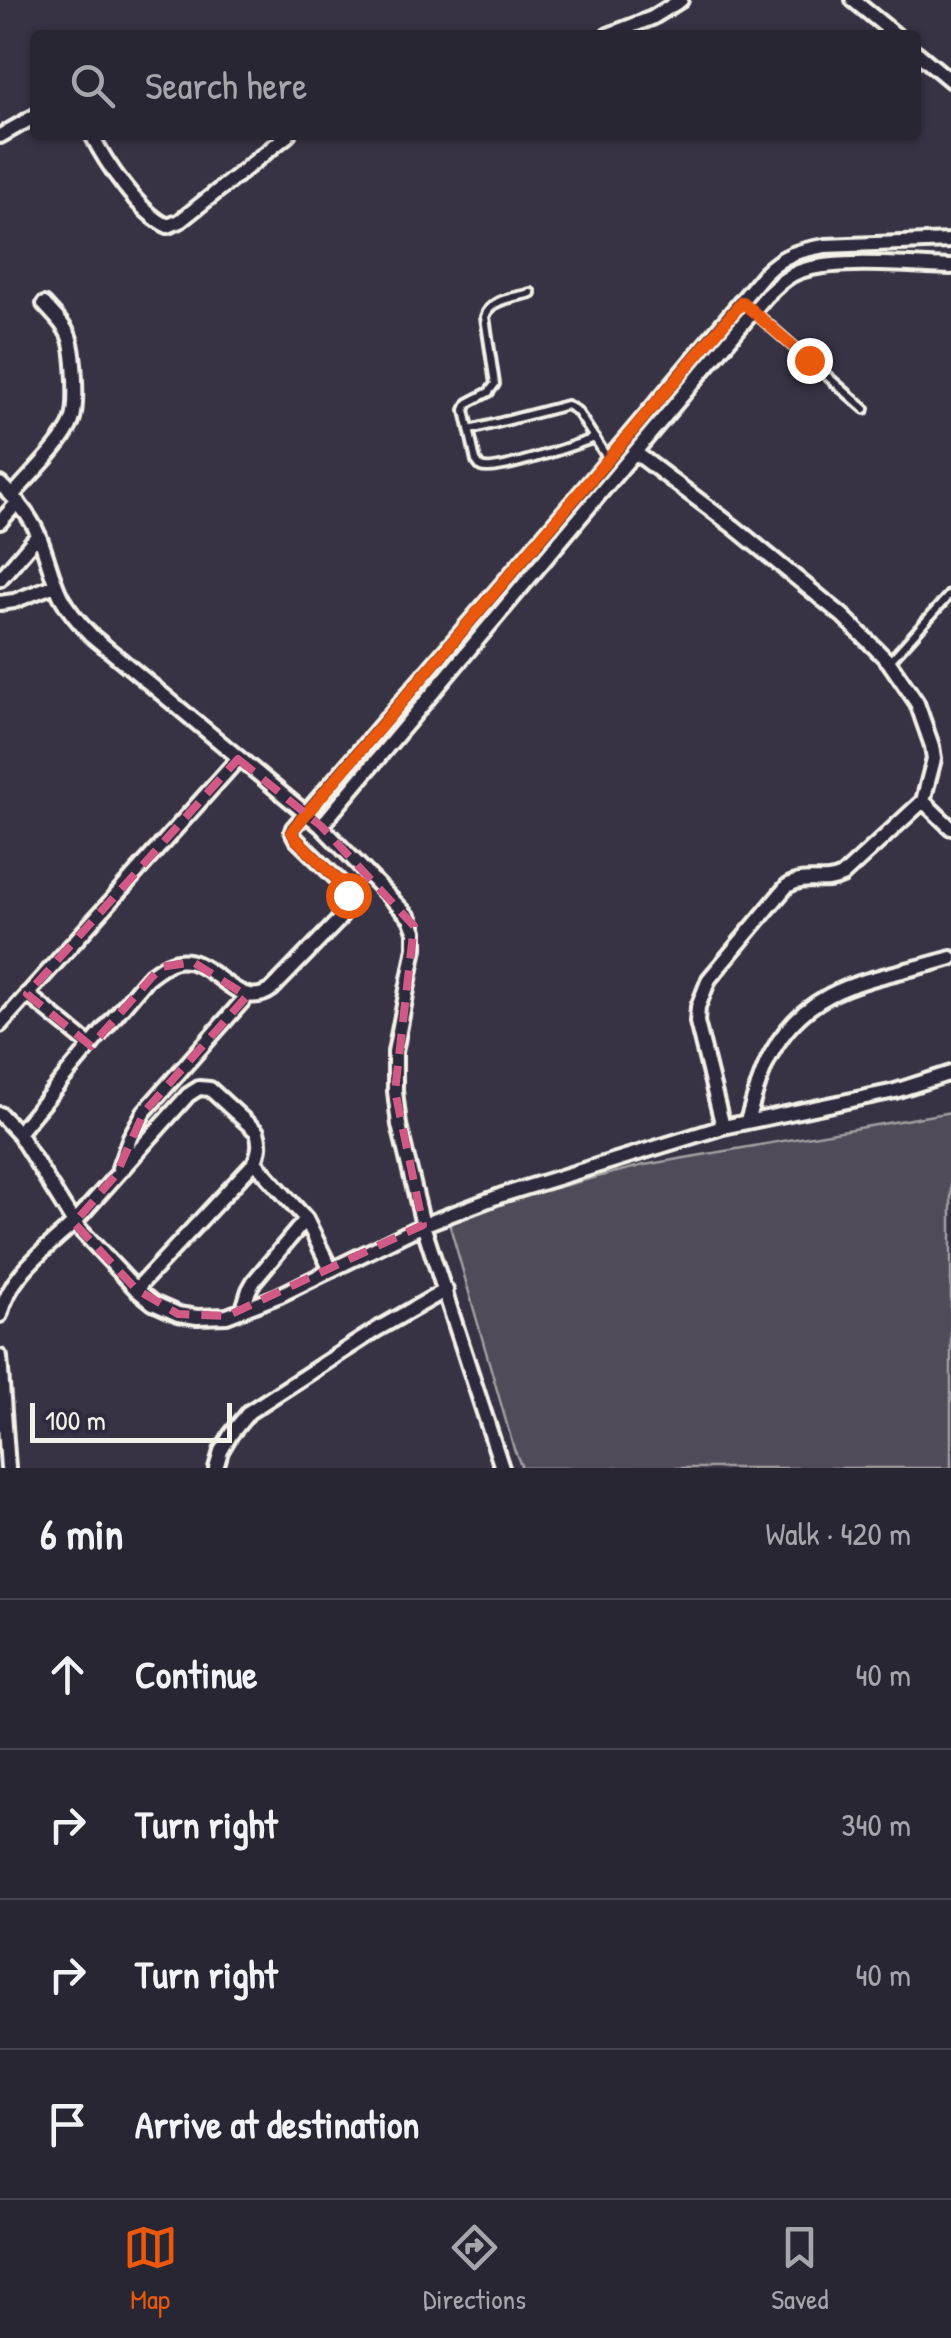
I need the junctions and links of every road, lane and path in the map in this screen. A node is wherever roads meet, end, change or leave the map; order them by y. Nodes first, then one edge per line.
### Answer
1 (681, 0) edge
2 (853, 0) edge
3 (621, 30) edge
4 (890, 30) edge
5 (921, 56) edge
6 (951, 81) edge
7 (30, 119) edge
8 (0, 136) edge
9 (94, 140) edge
10 (282, 140) edge
11 (951, 241) edge
12 (951, 268) edge
13 (531, 293) dead end
14 (44, 304) dead end
15 (747, 306) junction
16 (865, 408) dead end
17 (470, 430) junction
18 (634, 430) junction
19 (594, 438) junction
20 (647, 439) junction
21 (636, 453) junction
22 (609, 460) junction
23 (0, 484) edge
24 (15, 498) junction
25 (0, 522) edge
26 (38, 536) junction
27 (0, 579) edge
28 (56, 586) junction
29 (951, 592) edge
30 (0, 603) edge
31 (888, 662) junction
32 (238, 758) junction
33 (923, 801) junction
34 (306, 813) junction
35 (321, 826) junction
36 (951, 828) edge
37 (951, 958) edge
38 (28, 994) junction
39 (247, 996) junction
40 (0, 1025) edge
41 (91, 1046) junction
42 (951, 1073) edge
43 (0, 1114) edge
44 (746, 1121) junction
45 (722, 1127) junction
46 (18, 1133) junction
47 (255, 1162) junction
48 (116, 1175) junction
49 (306, 1219) junction
50 (74, 1224) junction
51 (423, 1224) junction
52 (331, 1270) junction
53 (6, 1280) edge
54 (136, 1289) junction
55 (446, 1290) junction
56 (244, 1310) junction
57 (0, 1314) edge
58 (0, 1357) edge
59 (3, 1448) edge
60 (8, 1468) edge
61 (216, 1468) edge
62 (502, 1468) edge

1 - 3 street
2 - 4 street
5 - 6 street
7 - 8 street
9 - 10 street
11 - 15 street
12 - 15 street
13 - 17 lane
14 - 24 street
15 - 16 lane
15 - 18 street
15 - 20 street
17 - 19 lane
17 - 19 lane
18 - 20 street
18 - 22 street
19 - 22 lane
20 - 21 street
21 - 31 street
21 - 35 street
22 - 34 street
23 - 24 street
24 - 25 street
24 - 26 street
26 - 27 street
26 - 28 street
28 - 30 street
28 - 32 street
29 - 31 lane
31 - 33 street
32 - 34 street
32 - 38 street
33 - 36 street
33 - 45 street
34 - 35 street
34 - 39 street
35 - 51 street
37 - 44 street
38 - 40 street
38 - 41 street
39 - 41 street
39 - 48 street
41 - 46 street
42 - 44 street
43 - 46 street
44 - 45 street
45 - 51 street
46 - 50 street
47 - 48 street
47 - 49 street
47 - 54 street
48 - 50 street
49 - 52 street
49 - 56 street
50 - 53 street
50 - 54 street
51 - 52 street
51 - 55 street
52 - 56 street
53 - 57 street
54 - 56 street
55 - 61 street
55 - 62 street
58 - 59 street
59 - 60 street

